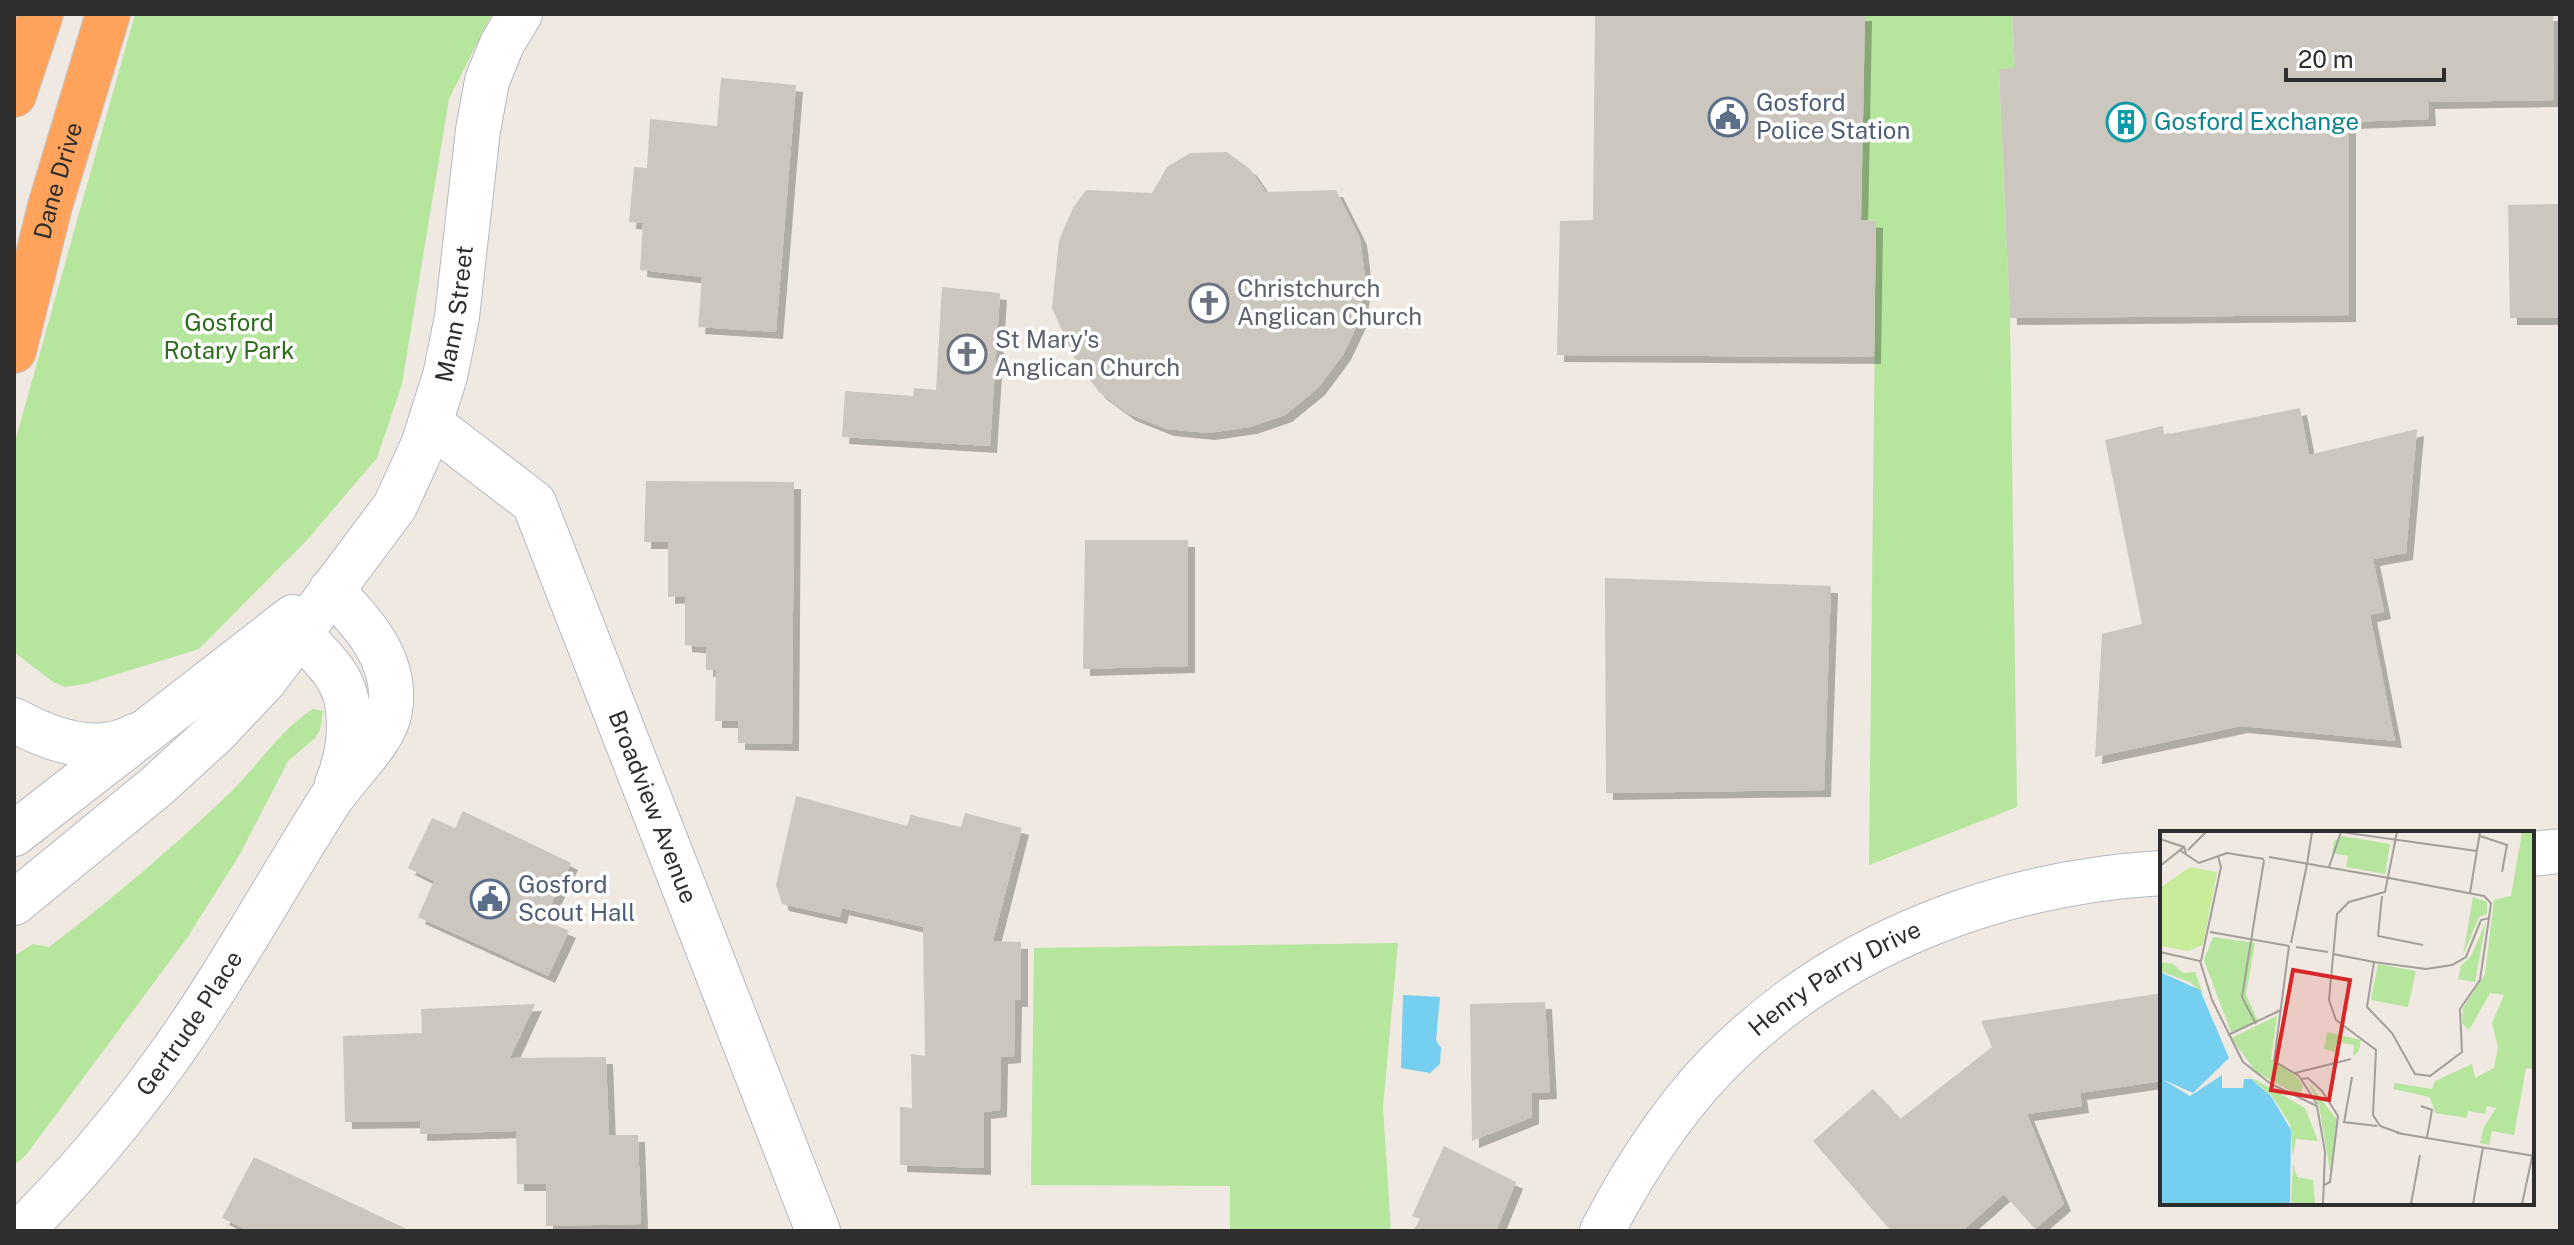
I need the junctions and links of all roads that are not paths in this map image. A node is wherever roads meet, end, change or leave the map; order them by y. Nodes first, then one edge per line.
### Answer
1 (41, 14) edge
2 (108, 14) edge
3 (520, 14) edge
4 (14, 95) edge
5 (14, 351) edge
6 (431, 424) junction
7 (310, 612) junction
8 (14, 720) edge
9 (140, 734) junction
10 (14, 834) edge
11 (2560, 851) edge
12 (2534, 854) edge
13 (2160, 873) edge
14 (14, 903) edge
15 (21, 1231) edge
16 (818, 1231) edge
17 (1602, 1231) edge

1 - 4 highway
2 - 5 highway, Dane Drive
3 - 6 street, Mann Street
6 - 7 street, Mann Street
6 - 16 street, Broadview Avenue
7 - 9 street, Mann Street
7 - 14 street, Mann Street
7 - 15 street, Gertrude Place
8 - 9 street
9 - 10 street, Mann Street
11 - 12 street
13 - 17 street, Henry Parry Drive

